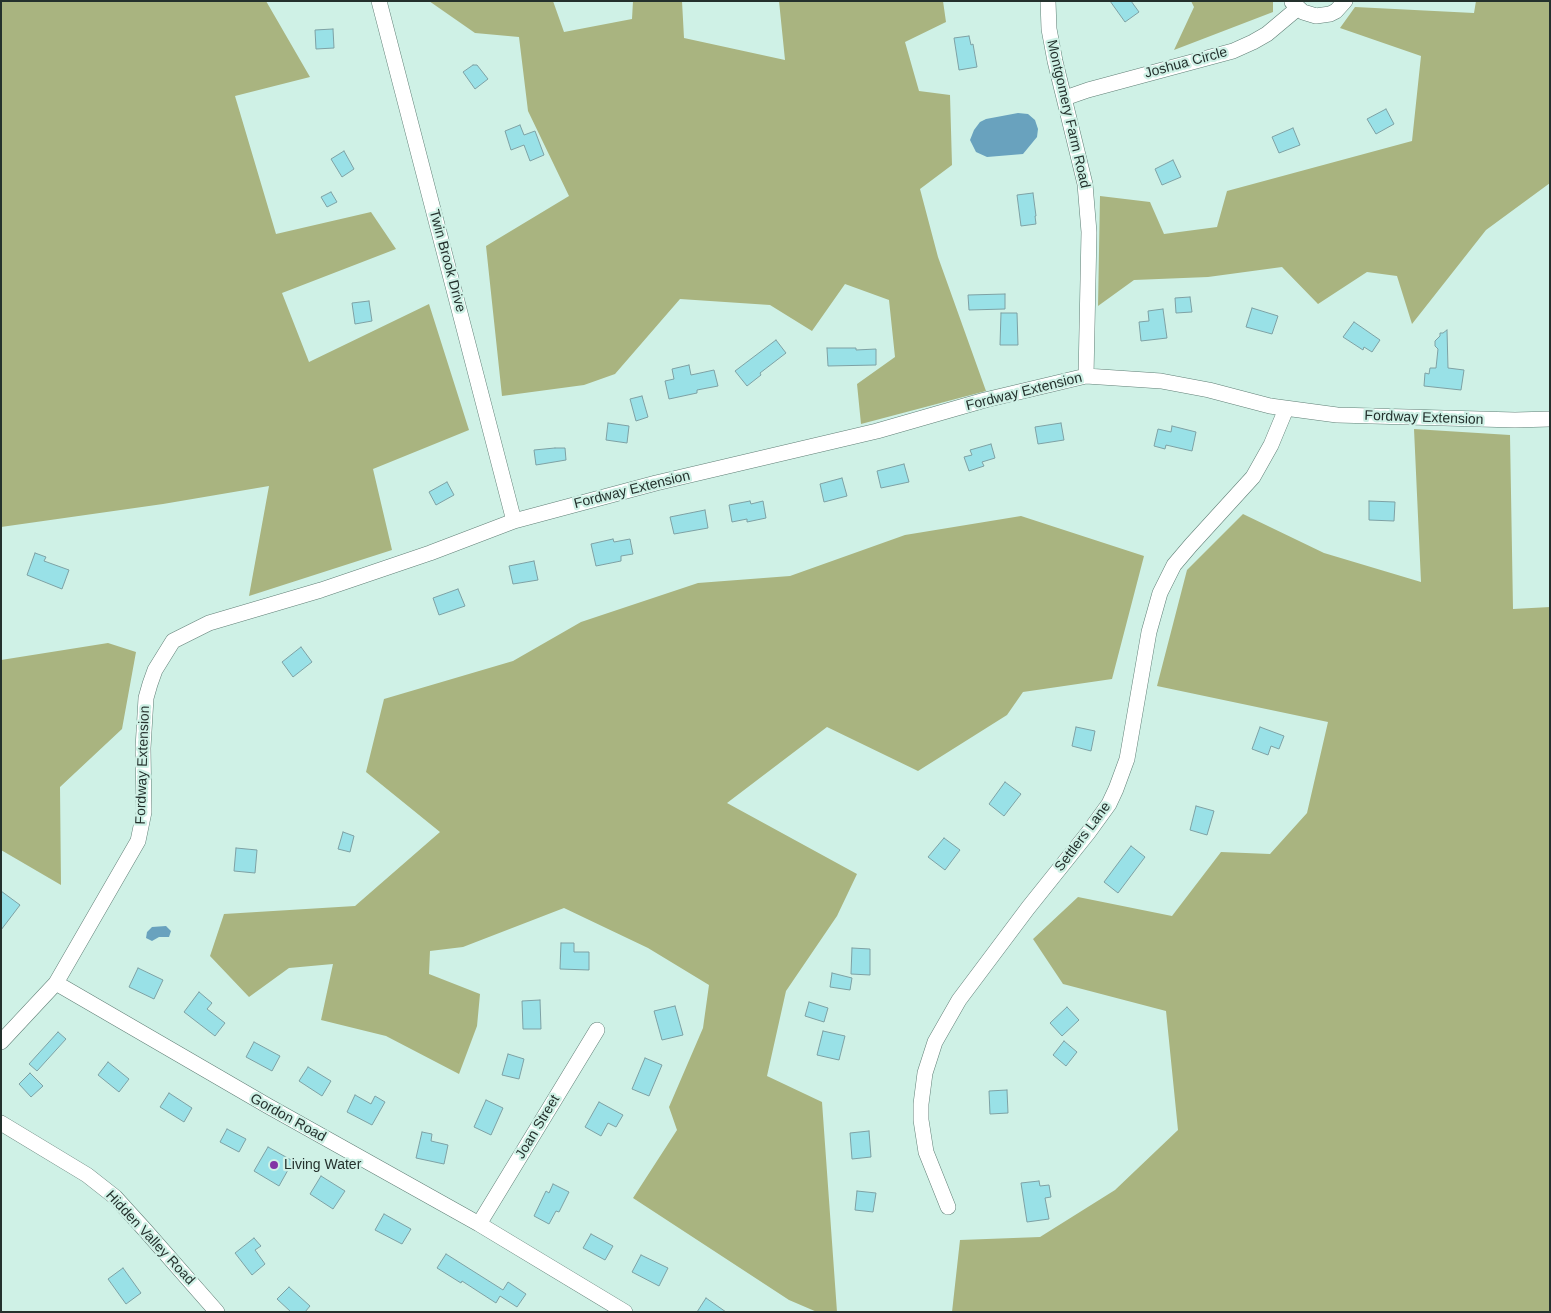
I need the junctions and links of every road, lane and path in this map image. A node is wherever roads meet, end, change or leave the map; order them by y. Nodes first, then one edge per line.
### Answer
1 (380, 1) edge
2 (1048, 1) edge
3 (1345, 1) edge
4 (1295, 5) edge
5 (1065, 98) junction
6 (1086, 376) junction
7 (1286, 409) junction
8 (1550, 419) edge
9 (514, 521) junction
10 (56, 984) junction
11 (597, 1030) dead end
12 (1, 1042) edge
13 (1, 1123) edge
14 (948, 1207) dead end
15 (479, 1224) junction
16 (217, 1312) edge
17 (625, 1312) edge

1 - 9 street, Twin Brook Drive
2 - 5 street, Montgomery Farm Road
3 - 4 street, Joshua Circle
4 - 5 street, Joshua Circle
5 - 6 street, Montgomery Farm Road
6 - 7 street, Fordway Extension
6 - 9 street, Fordway Extension
7 - 8 street, Fordway Extension
7 - 14 street, Settlers Lane
9 - 10 street, Fordway Extension
10 - 12 street, Fordway Extension
10 - 15 street, Gordon Road
11 - 15 street, Joan Street
13 - 16 street, Hidden Valley Road
15 - 17 street, Gordon Road

